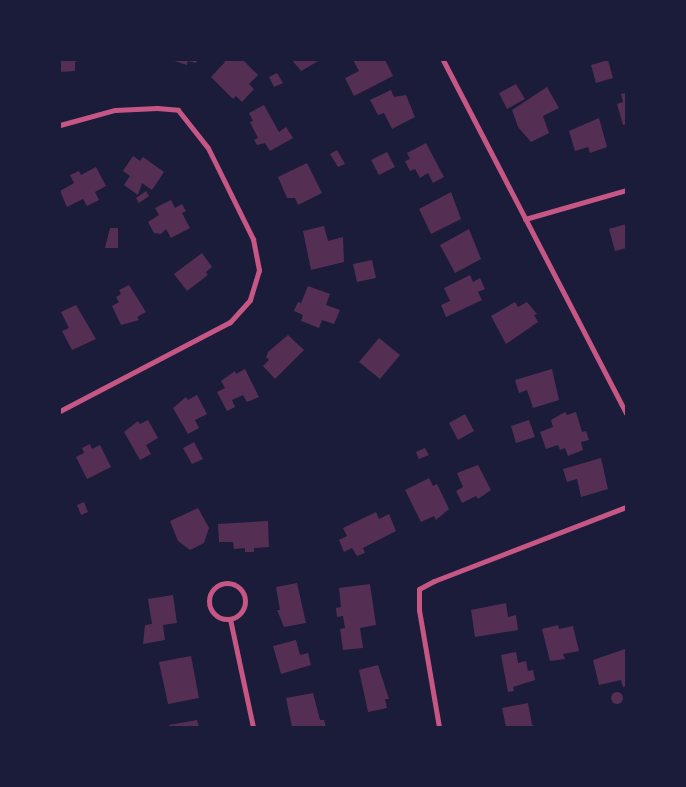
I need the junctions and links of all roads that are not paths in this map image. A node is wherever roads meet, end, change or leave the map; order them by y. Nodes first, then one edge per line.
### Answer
1 (443, 60) edge
2 (60, 125) edge
3 (626, 190) edge
4 (525, 219) junction
5 (60, 411) edge
6 (626, 413) edge
7 (626, 507) edge
8 (230, 620) junction
9 (253, 727) edge
10 (439, 727) edge

1 - 4 street
2 - 5 street
3 - 4 street
4 - 6 street
7 - 10 street
8 - 8 street
8 - 9 street

